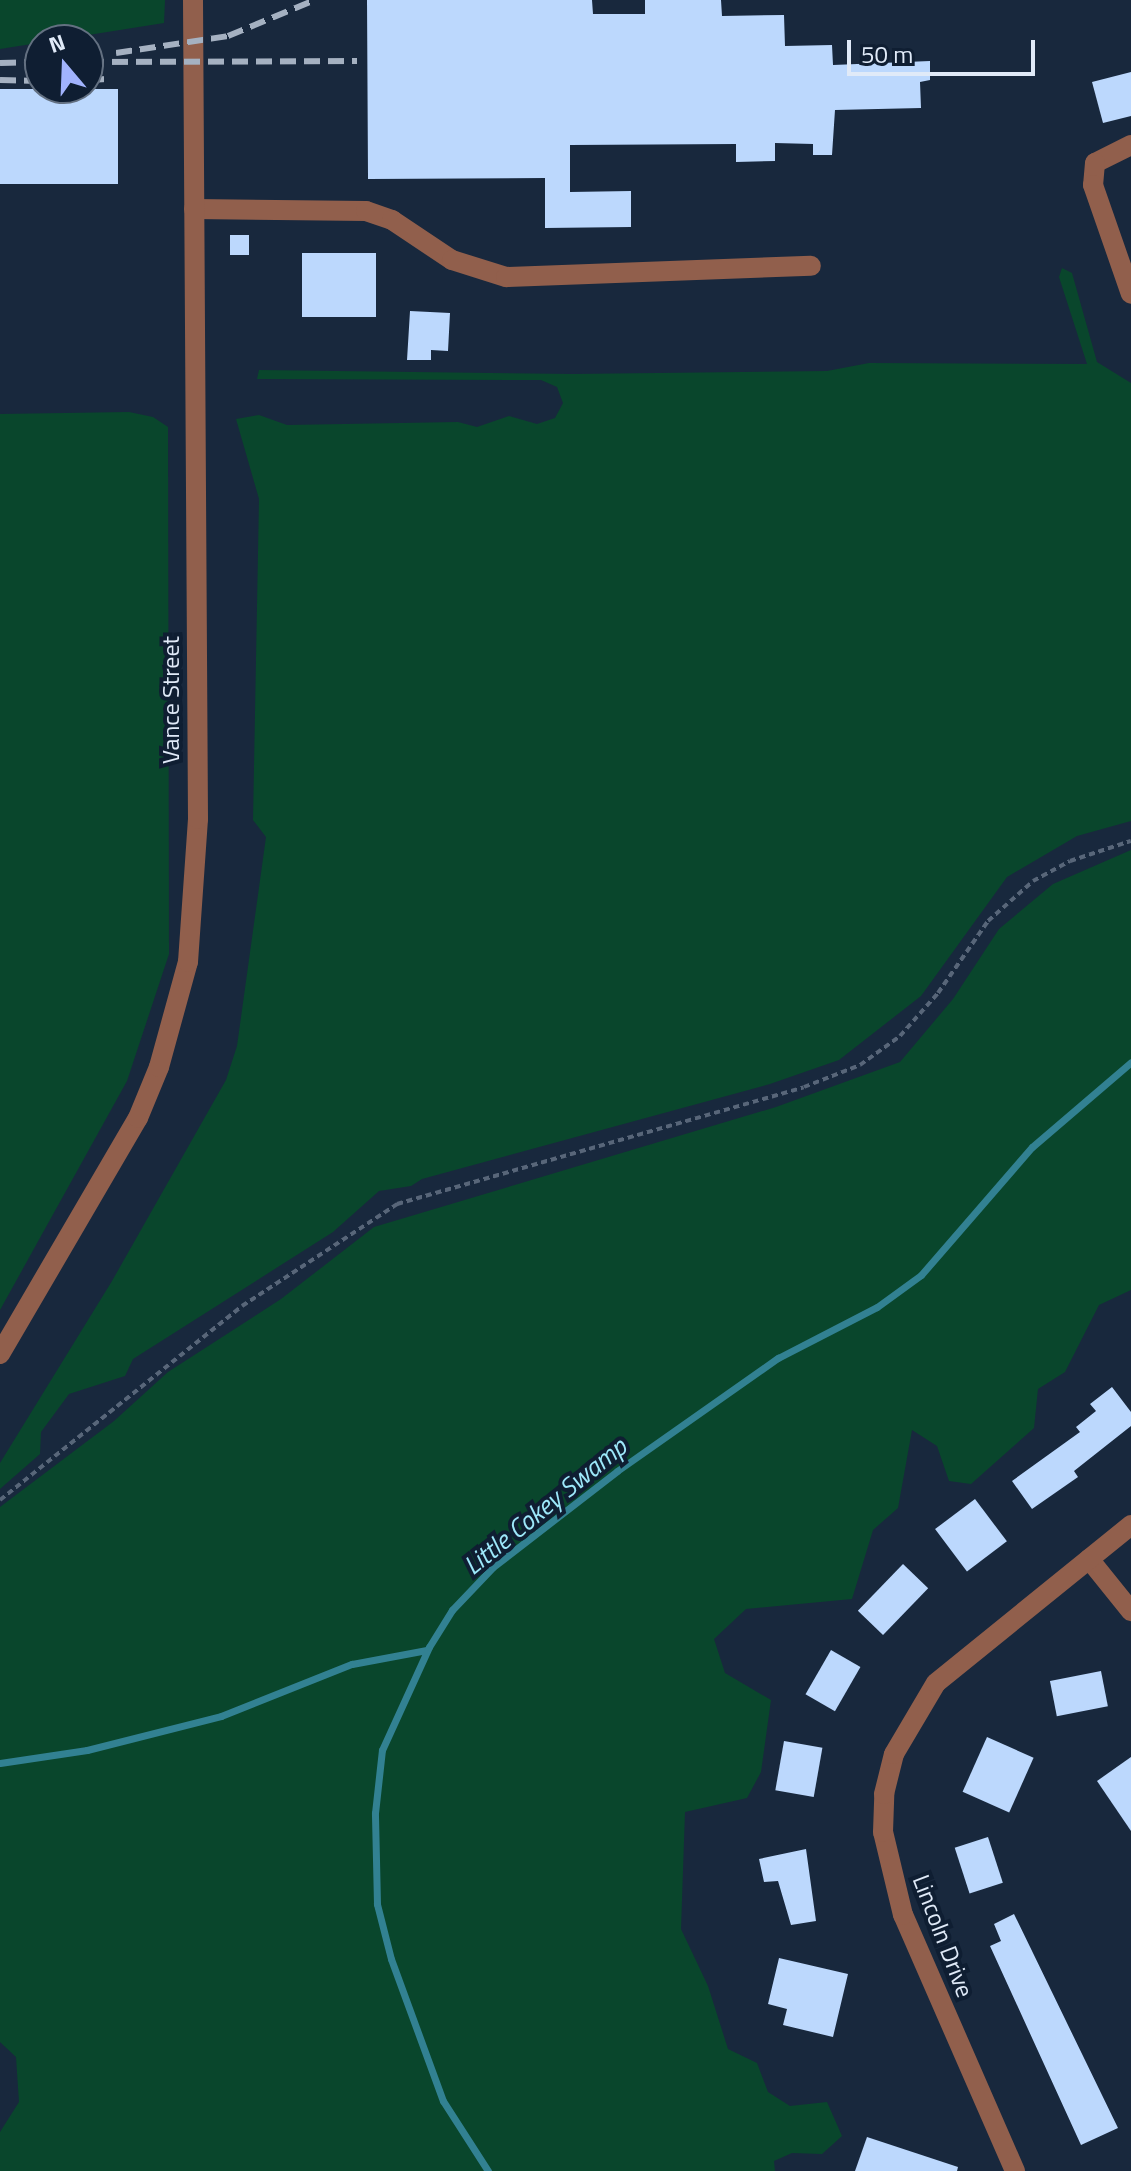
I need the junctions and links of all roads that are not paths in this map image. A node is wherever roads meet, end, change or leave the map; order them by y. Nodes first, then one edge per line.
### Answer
1 (193, 0) edge
2 (1131, 145) edge
3 (194, 209) junction
4 (811, 266) dead end
5 (1131, 294) edge
6 (0, 1354) edge
7 (1131, 1525) edge
8 (1089, 1559) junction
9 (1131, 1611) edge
10 (1015, 2171) edge

1 - 3 street, Vance Street
2 - 5 street
3 - 4 street
3 - 6 street, Vance Street
7 - 8 street, Lincoln Drive
8 - 9 street
8 - 10 street, Lincoln Drive

